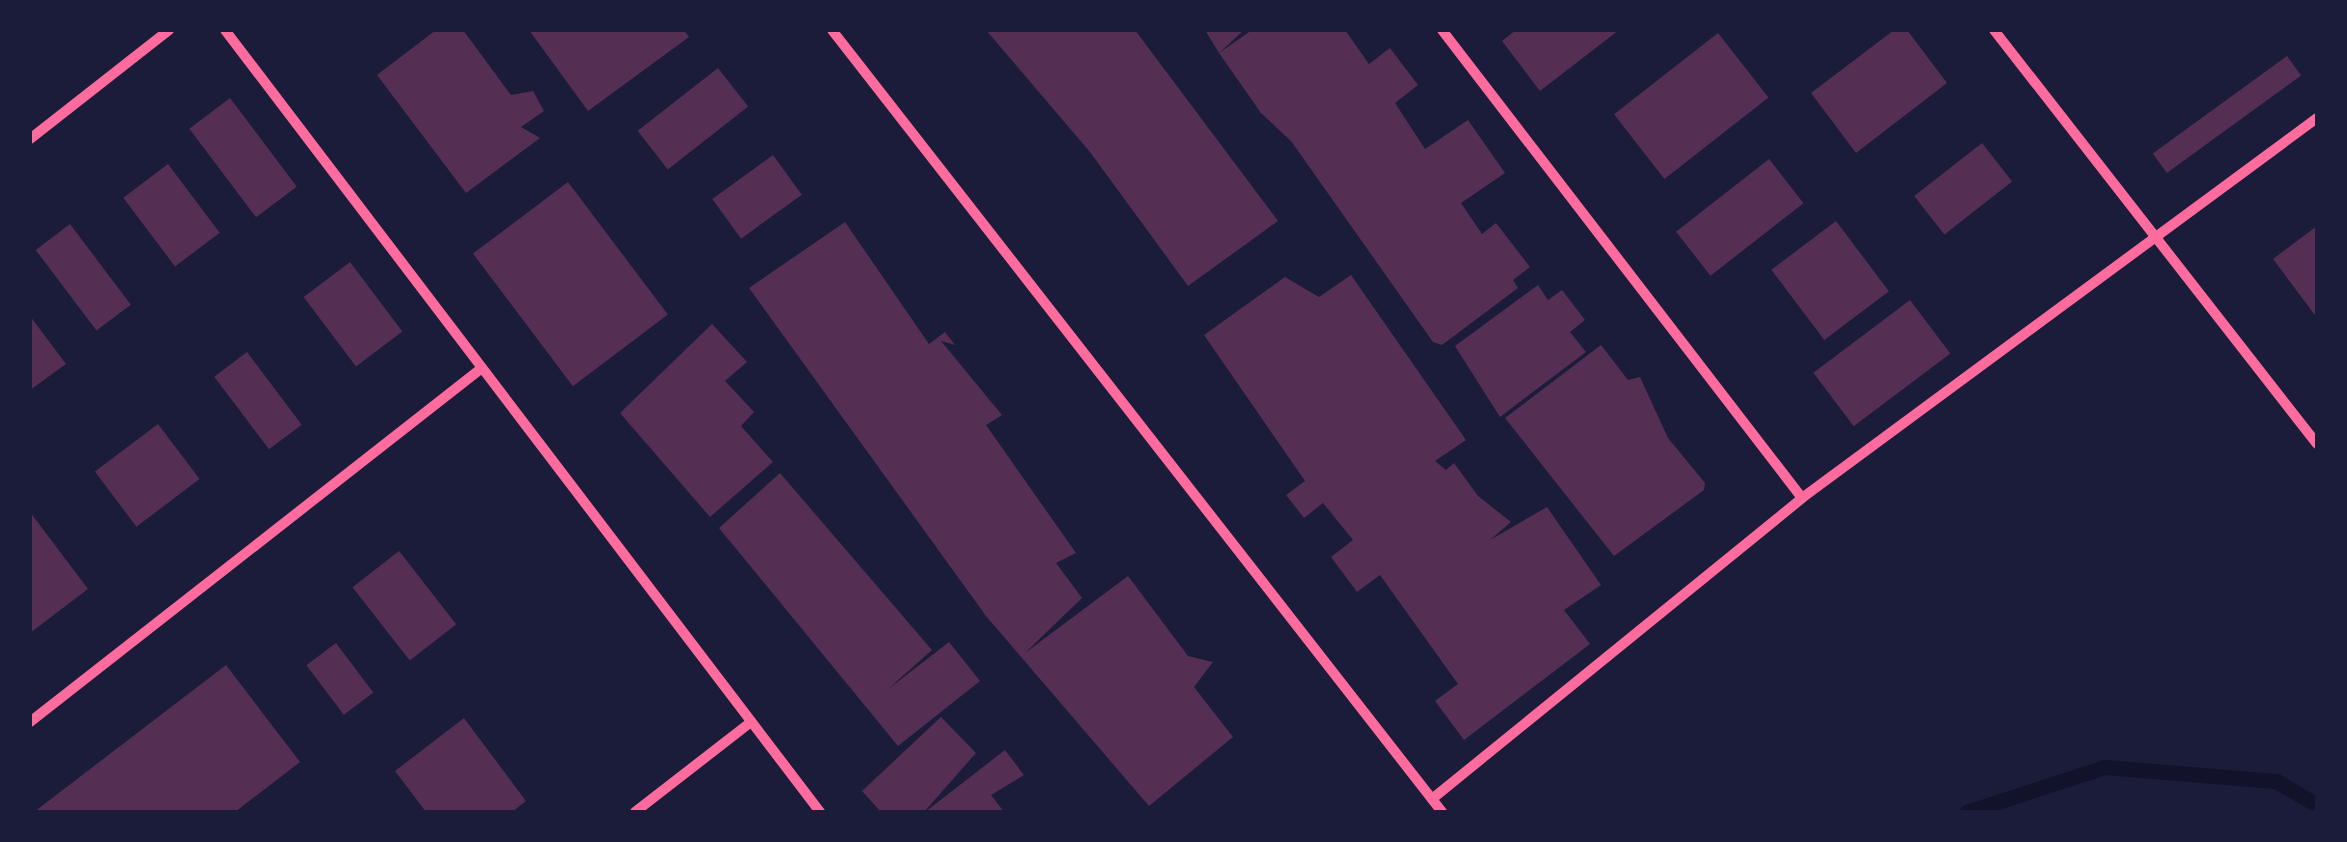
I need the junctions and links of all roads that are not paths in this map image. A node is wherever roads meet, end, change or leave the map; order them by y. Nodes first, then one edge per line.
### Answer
1 (169, 30) edge
2 (225, 30) edge
3 (832, 30) edge
4 (1442, 30) edge
5 (1994, 30) edge
6 (2317, 118) edge
7 (30, 139) edge
8 (2155, 240) junction
9 (482, 368) junction
10 (2317, 444) edge
11 (1802, 498) junction
12 (30, 722) edge
13 (752, 722) junction
14 (1432, 799) junction
15 (635, 812) edge
16 (820, 812) edge
17 (1442, 812) edge

1 - 7 street
2 - 9 street
3 - 14 street
4 - 11 street
5 - 8 street
6 - 8 street
8 - 10 street
8 - 11 street
9 - 12 street
9 - 13 street
11 - 14 street
13 - 15 street
13 - 16 street
14 - 17 street

